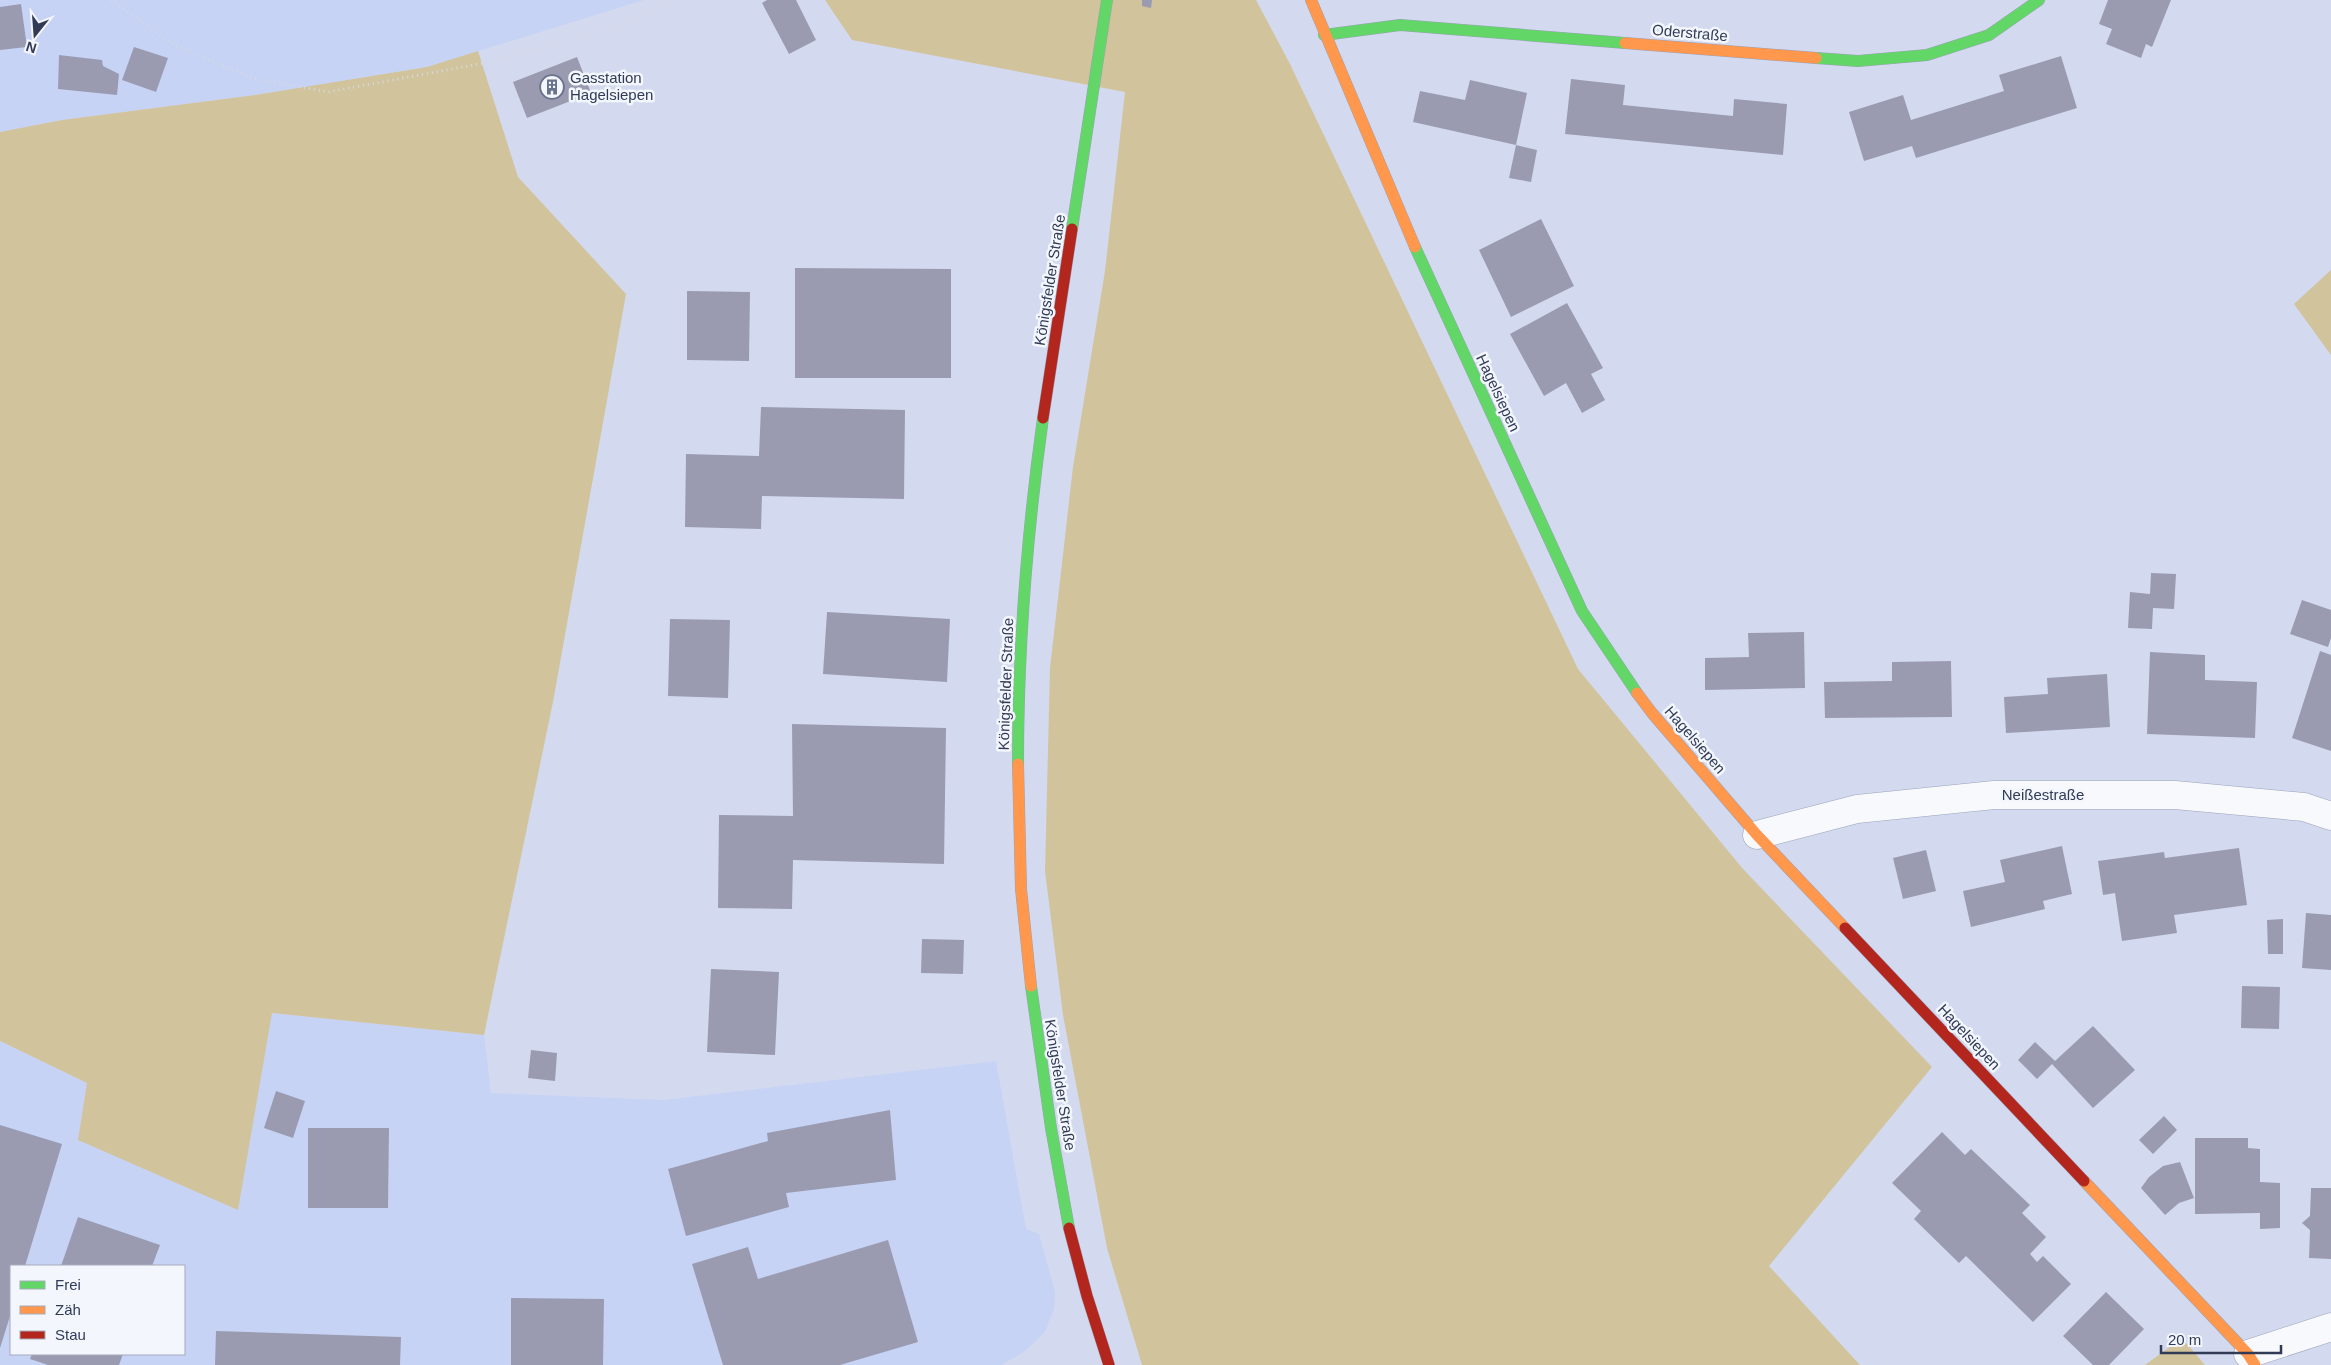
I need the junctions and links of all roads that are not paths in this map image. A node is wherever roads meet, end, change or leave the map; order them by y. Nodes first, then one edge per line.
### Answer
1 (1107, 0) edge
2 (1311, 0) edge
3 (2039, 0) edge
4 (1324, 35) junction
5 (2331, 816) edge
6 (1756, 835) junction
7 (2331, 1327) edge
8 (2252, 1359) edge
9 (1105, 1364) edge

1 - 9 street, Königsfelder Straße
2 - 4 street, Hagelsiepen
3 - 4 street, Oderstraße
4 - 6 street, Hagelsiepen
5 - 6 street, Neißestraße
6 - 8 street, Hagelsiepen
7 - 8 street

